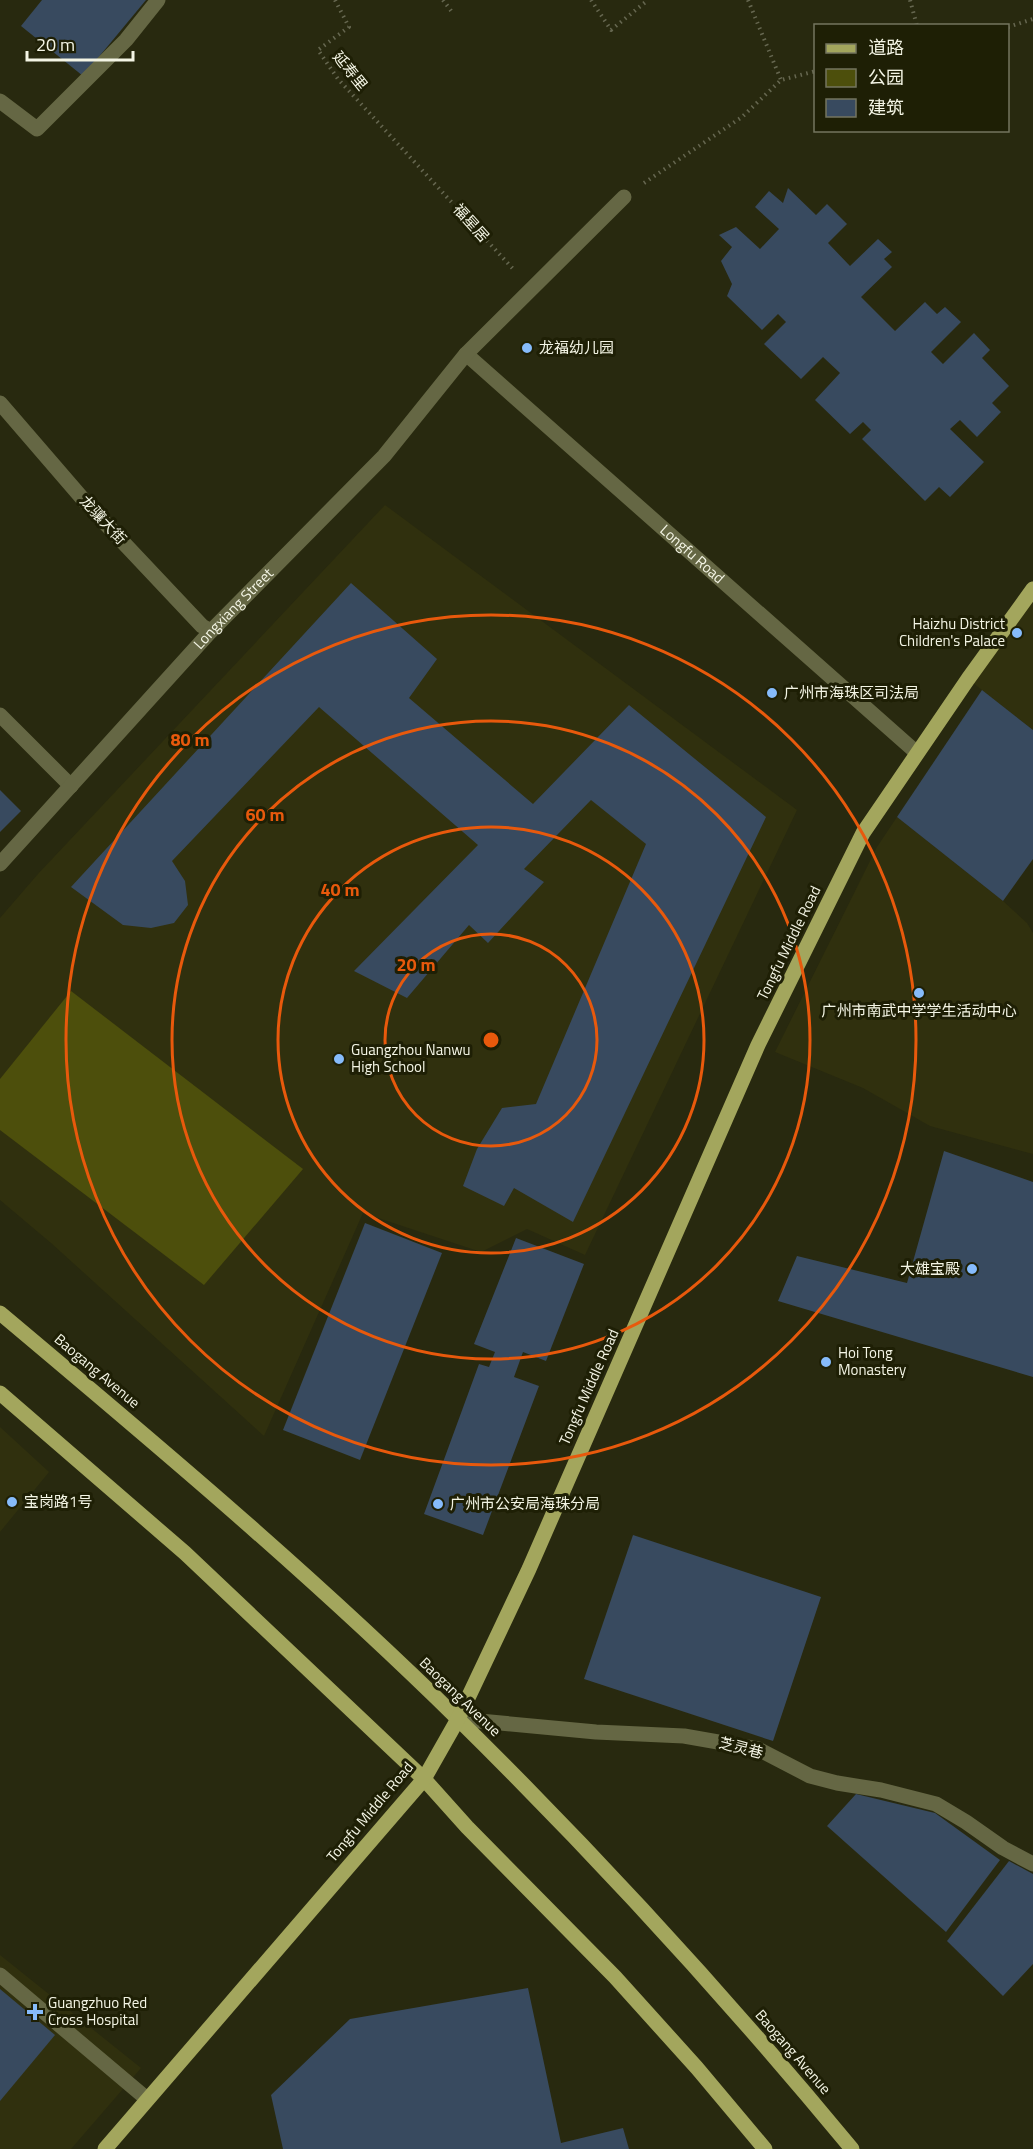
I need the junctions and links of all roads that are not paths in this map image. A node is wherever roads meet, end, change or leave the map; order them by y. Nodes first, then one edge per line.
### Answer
1 (158, 0) edge
2 (0, 101) edge
3 (624, 197) road end
4 (466, 354) junction
5 (0, 403) edge
6 (1033, 589) edge
7 (211, 631) junction
8 (0, 715) edge
9 (918, 753) junction
10 (71, 786) junction
11 (0, 864) edge
12 (0, 1313) edge
13 (0, 1393) edge
14 (458, 1719) junction
15 (424, 1779) junction
16 (1033, 1864) edge
17 (0, 1975) edge
18 (147, 2099) junction
19 (108, 2148) edge
20 (765, 2149) edge
21 (852, 2149) edge

1 - 2 street
3 - 4 street
4 - 7 street, Longxiang Street
4 - 9 street, Longfu Road
5 - 7 street, 龙骧大街
6 - 9 main road, Tongfu Middle Road
7 - 10 street, Longxiang Street
8 - 10 street
9 - 14 main road, Tongfu Middle Road
10 - 11 street, Longxiang Street
12 - 14 main road, Baogang Avenue
13 - 15 main road
14 - 15 main road, Tongfu Middle Road
14 - 16 street, 芝灵巷
14 - 21 main road, Baogang Avenue
15 - 18 main road, Tongfu Middle Road
15 - 20 main road
17 - 18 street
18 - 19 main road, Tongfu Middle Road

